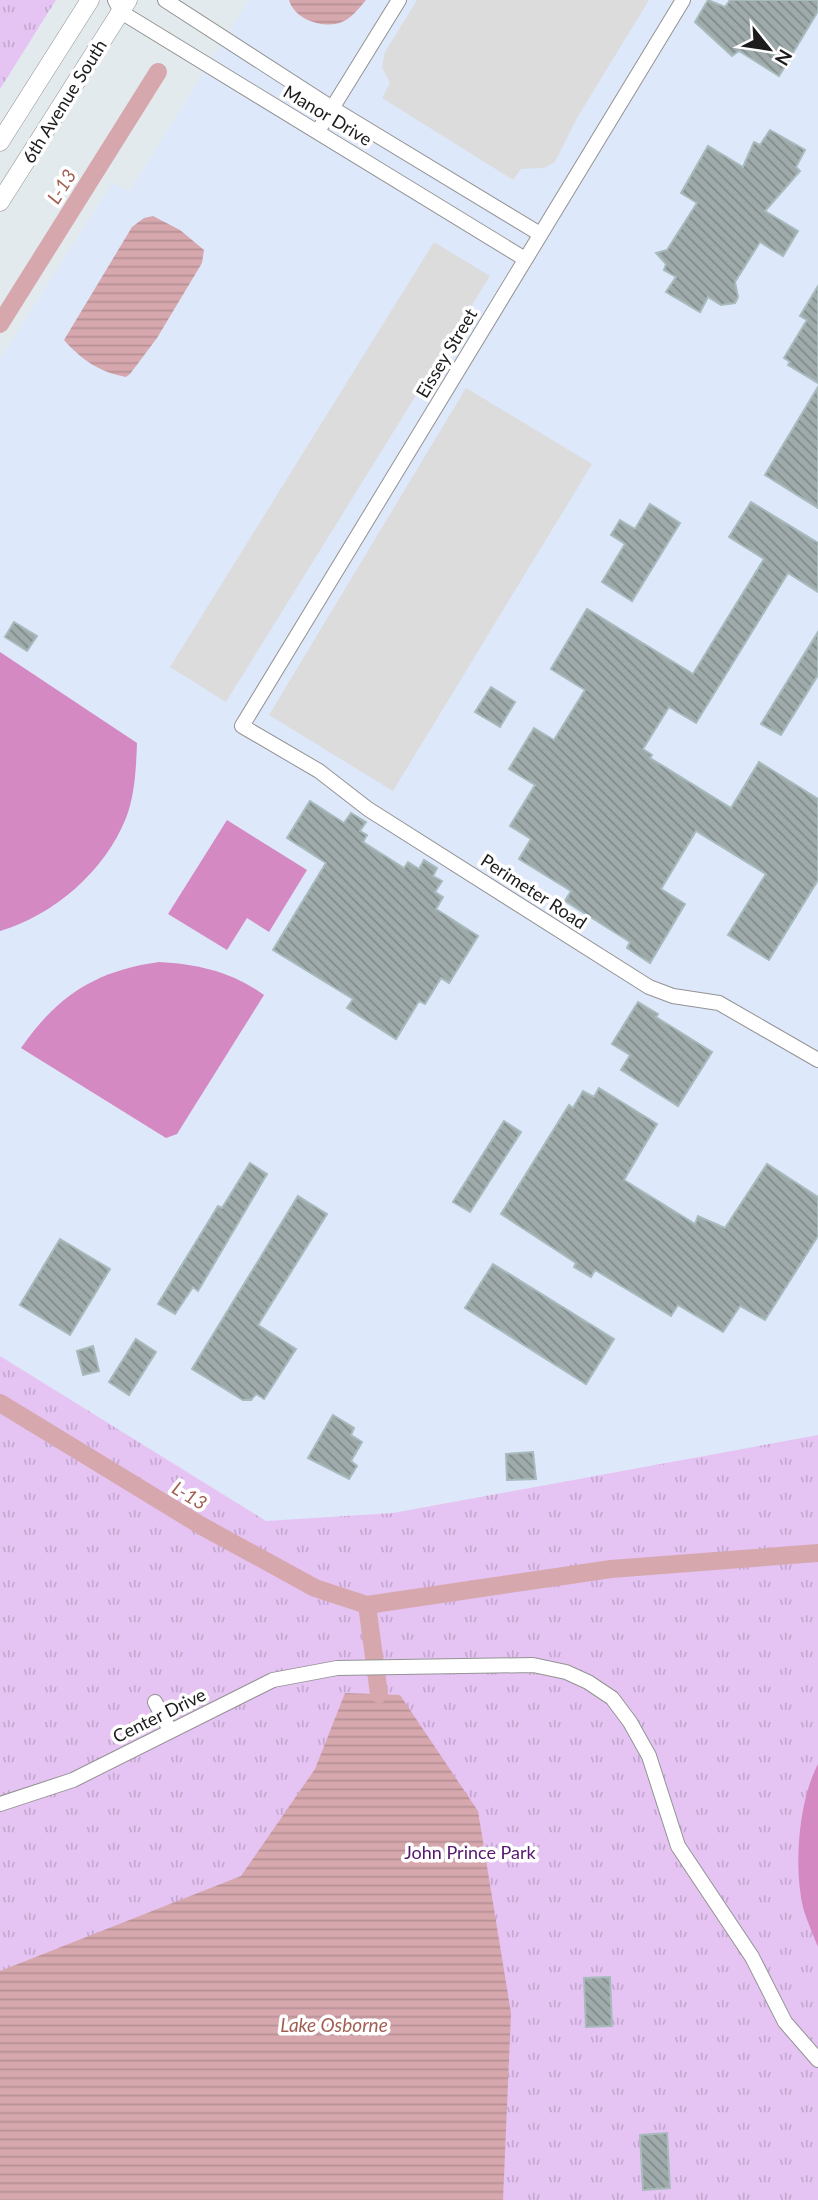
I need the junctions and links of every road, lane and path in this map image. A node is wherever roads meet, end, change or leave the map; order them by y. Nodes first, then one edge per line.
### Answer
1 (90, 0) edge
2 (165, 0) edge
3 (399, 0) edge
4 (683, 0) edge
5 (122, 4) edge
6 (332, 108) junction
7 (318, 131) junction
8 (0, 142) edge
9 (0, 202) edge
10 (540, 234) junction
11 (525, 259) junction
12 (242, 726) joint
13 (818, 1060) edge
14 (155, 1702) dead end
15 (170, 1730) junction
16 (0, 1804) edge
17 (818, 2060) edge

1 - 8 street, 6th Avenue South
2 - 6 street, Manor Drive
3 - 6 street
4 - 10 street, Eissey Street
5 - 7 street, Manor Drive
5 - 9 street, 6th Avenue South
6 - 7 street
6 - 10 street, Manor Drive
7 - 11 street, Manor Drive
10 - 11 street, Eissey Street
11 - 12 street, Eissey Street
12 - 13 street, Perimeter Road
14 - 15 street
15 - 16 street, Center Drive
15 - 17 street, Center Drive

